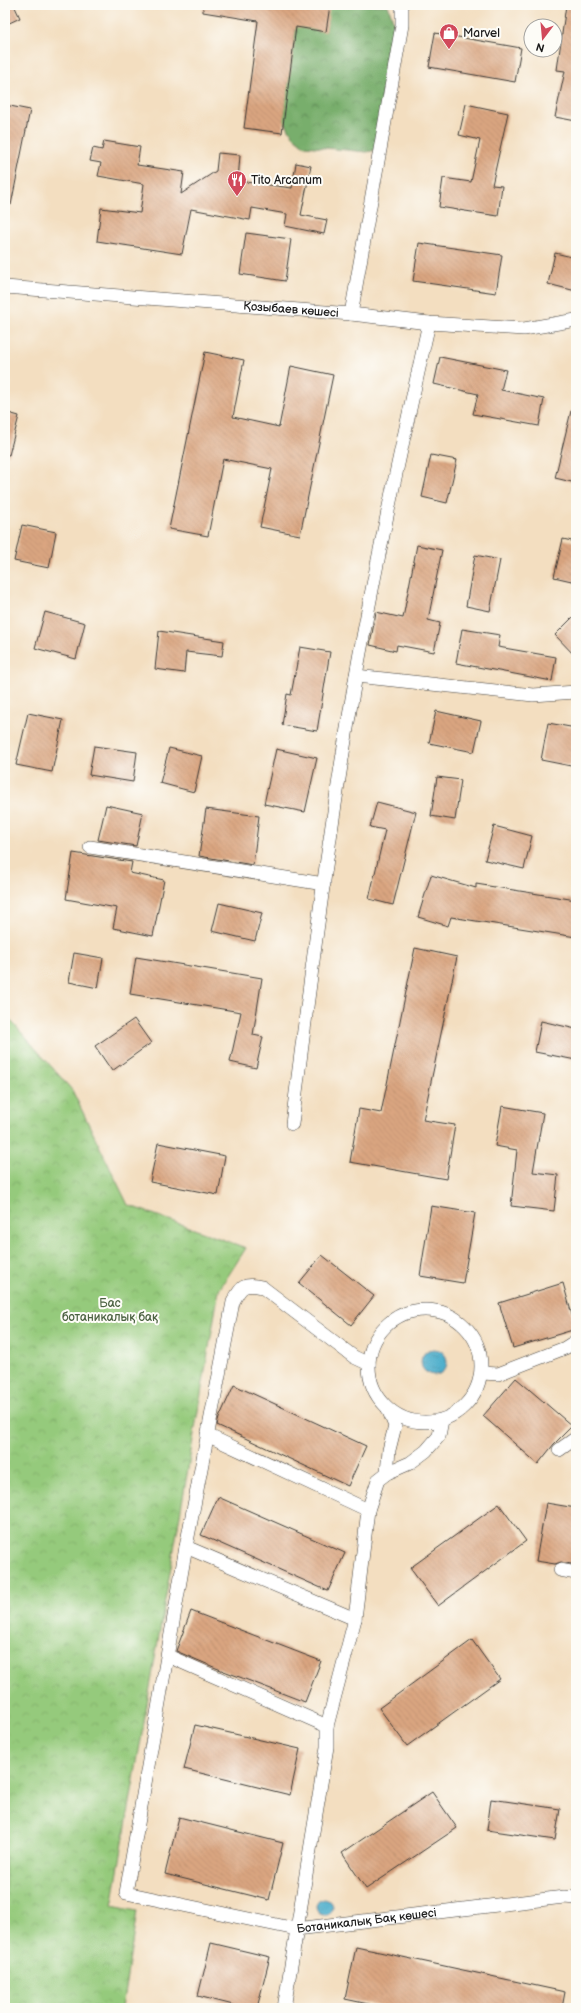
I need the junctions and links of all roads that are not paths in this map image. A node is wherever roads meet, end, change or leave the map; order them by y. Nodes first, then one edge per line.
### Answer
1 (402, 5) edge
2 (5, 287) edge
3 (351, 314) junction
4 (576, 320) edge
5 (429, 323) junction
6 (356, 676) junction
7 (576, 692) edge
8 (90, 847) dead end
9 (324, 884) junction
10 (292, 1124) dead end
11 (576, 1341) edge
12 (369, 1364) junction
13 (482, 1373) junction
14 (388, 1409) junction
15 (442, 1420) junction
16 (207, 1436) junction
17 (576, 1438) edge
18 (559, 1450) dead end
19 (387, 1473) junction
20 (368, 1510) junction
21 (186, 1547) junction
22 (560, 1570) dead end
23 (576, 1573) edge
24 (355, 1619) junction
25 (168, 1656) junction
26 (327, 1726) junction
27 (576, 1898) edge
28 (296, 1929) junction
29 (284, 2008) edge

1 - 3 street
2 - 3 street, Қозыбаев көшесі
3 - 5 street, Қозыбаев көшесі
4 - 5 street, Қозыбаев көшесі
5 - 6 street
6 - 7 street
6 - 9 street
8 - 9 street
9 - 10 street
11 - 13 street
12 - 13 street
12 - 14 street
12 - 16 street
13 - 15 street
14 - 15 street
14 - 19 street
15 - 19 street
16 - 20 street
16 - 21 street
17 - 18 street
19 - 20 street
20 - 24 street
21 - 24 street
21 - 25 street
22 - 23 street
24 - 26 street
25 - 26 street
25 - 28 street, Ботаникалық Бақ көшесі
26 - 28 street
27 - 28 street, Ботаникалық Бақ көшесі
28 - 29 street

